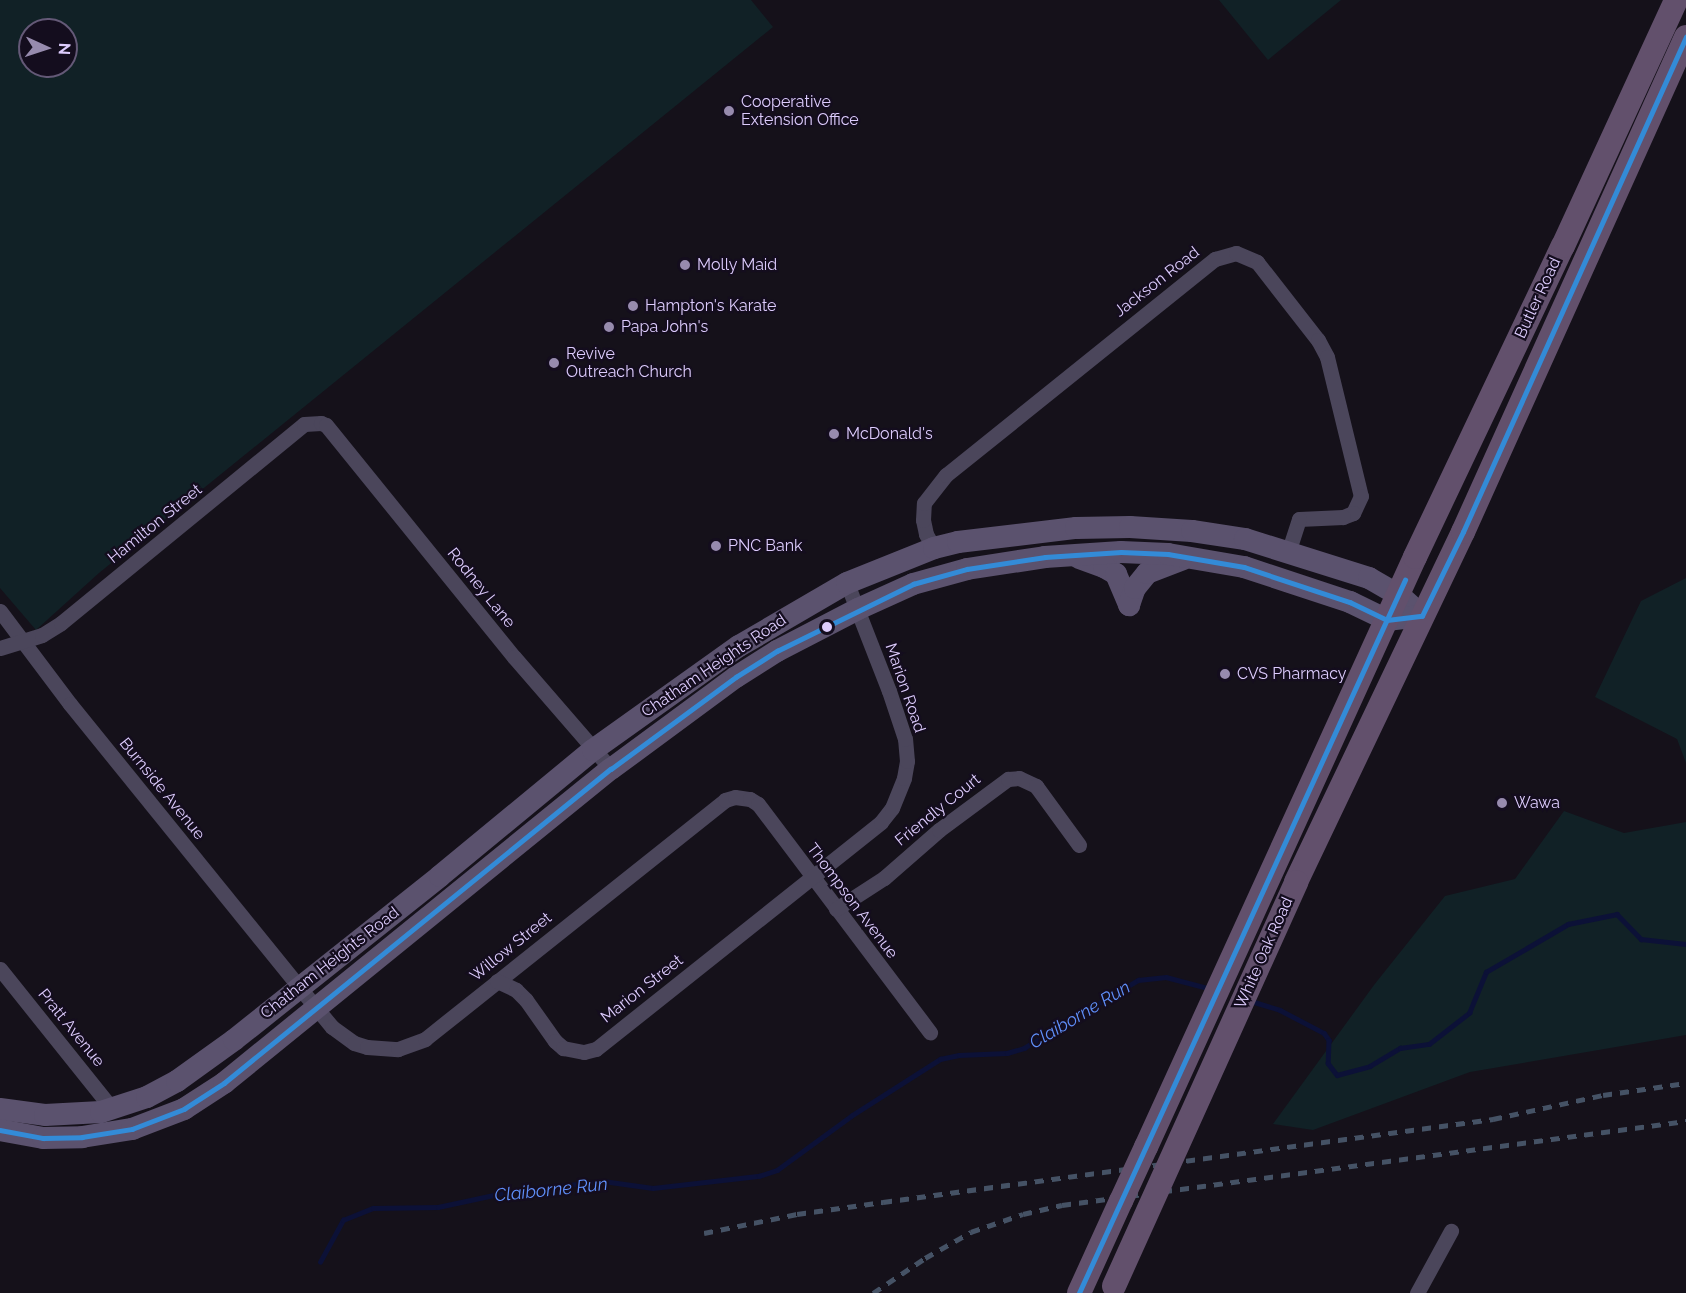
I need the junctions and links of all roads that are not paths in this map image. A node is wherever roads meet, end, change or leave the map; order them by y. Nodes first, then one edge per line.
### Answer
1 (1676, 0) edge
2 (1686, 37) edge
3 (326, 425) joint
4 (934, 548) junction
5 (1288, 553) junction
6 (1071, 556) junction
7 (1195, 556) junction
8 (847, 583) junction
9 (1399, 595) junction
10 (858, 609) junction
11 (0, 611) edge
12 (1422, 616) junction
13 (1387, 620) junction
14 (22, 641) junction
15 (0, 648) edge
16 (593, 750) junction
17 (611, 769) junction
18 (743, 797) joint
19 (1079, 845) dead end
20 (812, 877) junction
21 (836, 909) junction
22 (0, 969) edge
23 (497, 981) junction
24 (299, 987) junction
25 (317, 1008) junction
26 (930, 1032) dead end
27 (0, 1109) edge
28 (113, 1110) junction
29 (0, 1130) edge
30 (1451, 1231) dead end
31 (1112, 1290) edge
32 (1080, 1291) edge
33 (1417, 1293) edge

1 - 9 main road, Butler Road
2 - 12 main road, Butler Road
3 - 14 street, Hamilton Street
3 - 16 street, Rodney Lane
4 - 5 main road, Chatham Heights Road
4 - 5 street, Jackson Road
4 - 8 main road, Chatham Heights Road
5 - 9 main road, Chatham Heights Road
6 - 7 main road, Chatham Heights Road
6 - 7 main road
6 - 10 main road, Chatham Heights Road
7 - 13 main road, Chatham Heights Road
8 - 10 street, Marion Road
8 - 16 main road, Chatham Heights Road
9 - 12 main road, Chatham Heights Road
9 - 13 main road, Butler Road
10 - 17 main road, Chatham Heights Road
10 - 20 street, Marion Road
11 - 14 street, Burnside Avenue
12 - 13 main road
12 - 31 main road, White Oak Road, bridge
13 - 32 main road, White Oak Road, bridge
14 - 15 street, Hamilton Street
14 - 24 street, Burnside Avenue
16 - 17 street, Rodney Lane
16 - 24 main road, Chatham Heights Road
17 - 25 main road, Chatham Heights Road
18 - 20 street, Thompson Avenue
18 - 23 street, Willow Street
19 - 21 street, Friendly Court
20 - 21 street, Thompson Avenue
20 - 23 street, Marion Street
21 - 26 street, Thompson Avenue
22 - 28 street, Pratt Avenue
23 - 25 street, Willow Street
24 - 25 street, Willow Street
24 - 28 main road, Chatham Heights Road
25 - 29 main road, Chatham Heights Road
27 - 28 main road, Chatham Heights Road
30 - 33 street

